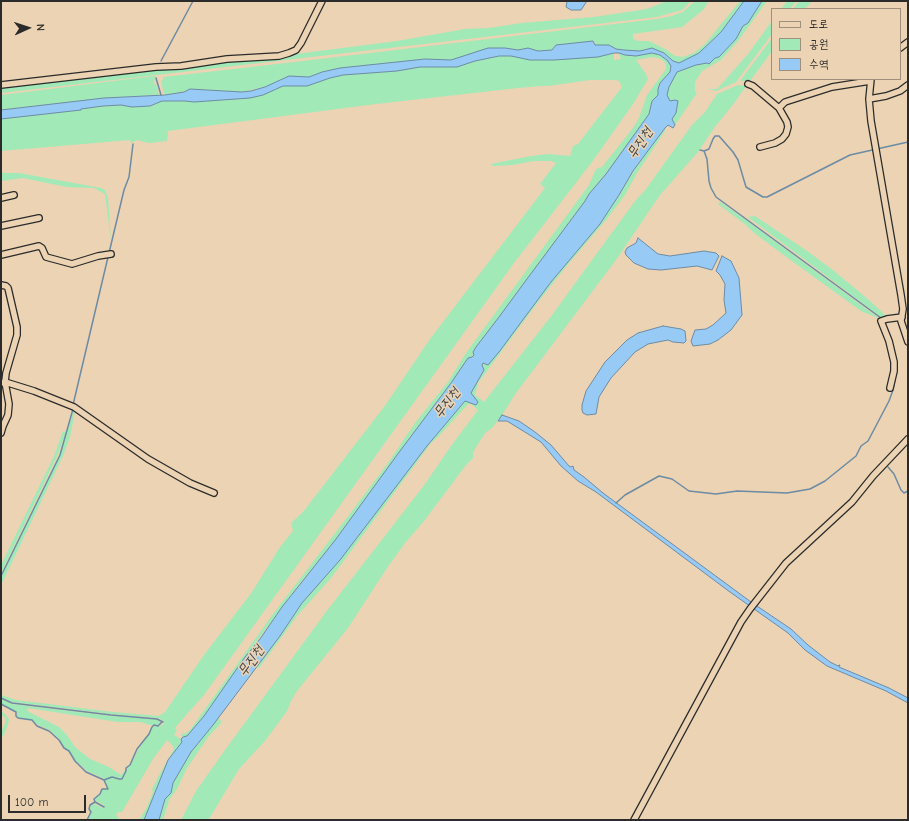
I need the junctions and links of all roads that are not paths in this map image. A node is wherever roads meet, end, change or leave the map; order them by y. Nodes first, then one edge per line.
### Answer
1 (322, 1) edge
2 (871, 80) edge
3 (748, 84) dead end
4 (1, 85) edge
5 (908, 85) edge
6 (869, 99) junction
7 (779, 108) junction
8 (760, 147) dead end
9 (14, 195) dead end
10 (1, 198) edge
11 (39, 218) dead end
12 (1, 226) edge
13 (108, 254) dead end
14 (1, 255) edge
15 (1, 285) edge
16 (902, 316) junction
17 (908, 342) edge
18 (3, 382) edge
19 (890, 388) dead end
20 (1, 433) edge
21 (908, 439) edge
22 (214, 493) dead end
23 (634, 820) edge

1 - 4 street
2 - 6 street
2 - 7 street
3 - 7 street
5 - 6 street
6 - 16 street
7 - 8 street
9 - 10 street
11 - 12 street
13 - 14 street
15 - 18 street
16 - 17 street
16 - 19 street
18 - 20 street
18 - 22 street
21 - 23 street

